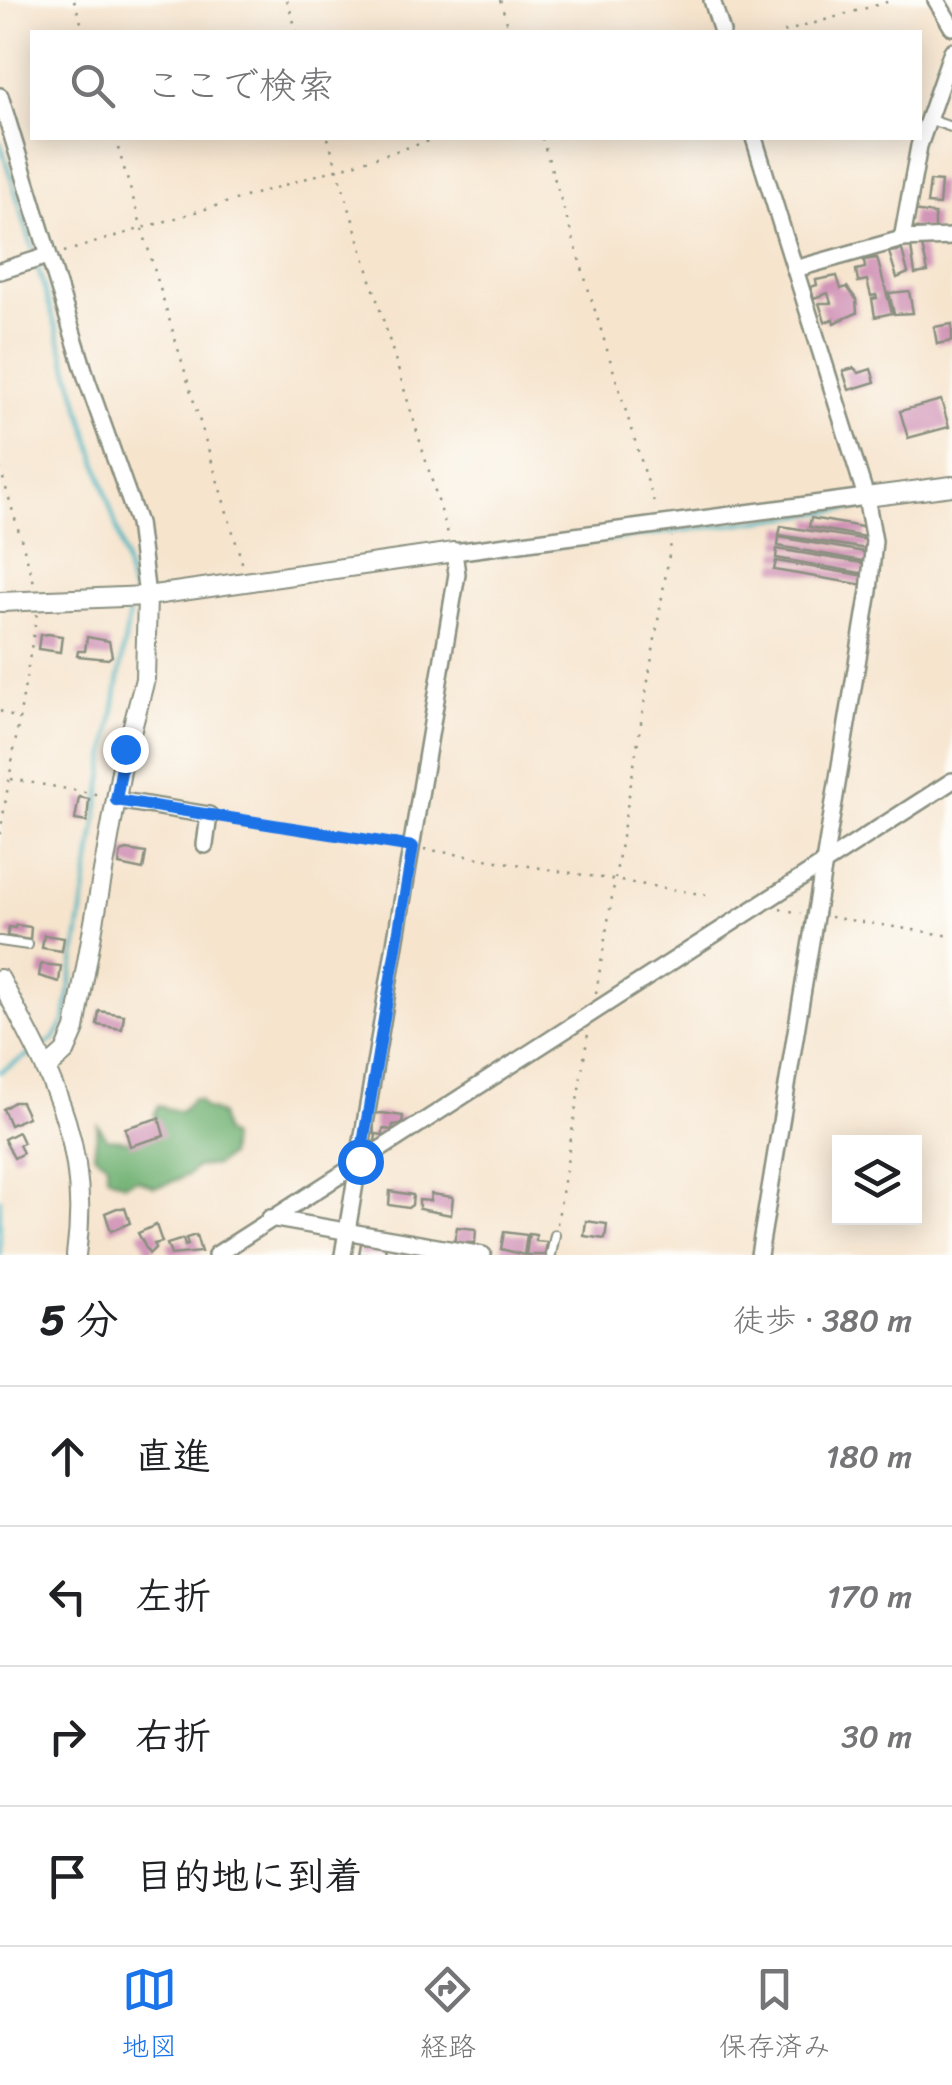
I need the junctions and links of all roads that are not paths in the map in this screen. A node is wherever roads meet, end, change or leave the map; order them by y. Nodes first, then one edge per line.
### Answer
1 (712, 0) edge
2 (936, 0) edge
3 (952, 27) edge
4 (721, 30) edge
5 (952, 51) edge
6 (0, 96) edge
7 (928, 119) junction
8 (951, 128) edge
9 (922, 135) edge
10 (755, 140) edge
11 (920, 140) edge
12 (952, 237) edge
13 (902, 239) junction
14 (48, 256) junction
15 (0, 270) edge
16 (795, 270) junction
17 (952, 486) edge
18 (866, 497) junction
19 (454, 552) junction
20 (148, 596) junction
21 (0, 602) edge
22 (952, 781) edge
23 (116, 798) junction
24 (205, 845) dead end
25 (823, 863) junction
26 (0, 941) edge
27 (28, 945) dead end
28 (0, 979) edge
29 (46, 1069) junction
30 (360, 1161) junction
31 (270, 1218) junction
32 (346, 1234) junction
33 (556, 1235) road end
34 (76, 1255) edge
35 (216, 1255) edge
36 (343, 1255) edge
37 (482, 1255) edge
38 (552, 1255) edge
39 (759, 1255) edge

1 - 4 street
2 - 3 street
5 - 7 street
6 - 14 street
7 - 8 lane
7 - 9 street
10 - 16 street
11 - 13 street
12 - 13 street
13 - 16 street
14 - 15 street
14 - 20 street
16 - 18 street
17 - 18 street
18 - 19 street
18 - 25 street
19 - 20 street
19 - 30 street
20 - 21 street
20 - 23 street
22 - 25 street
23 - 24 street
23 - 29 street
25 - 30 street
25 - 39 street
26 - 27 lane
28 - 29 street
29 - 34 street
30 - 31 street
30 - 32 street
31 - 32 street
31 - 35 street
32 - 36 street
32 - 37 street
33 - 38 lane

